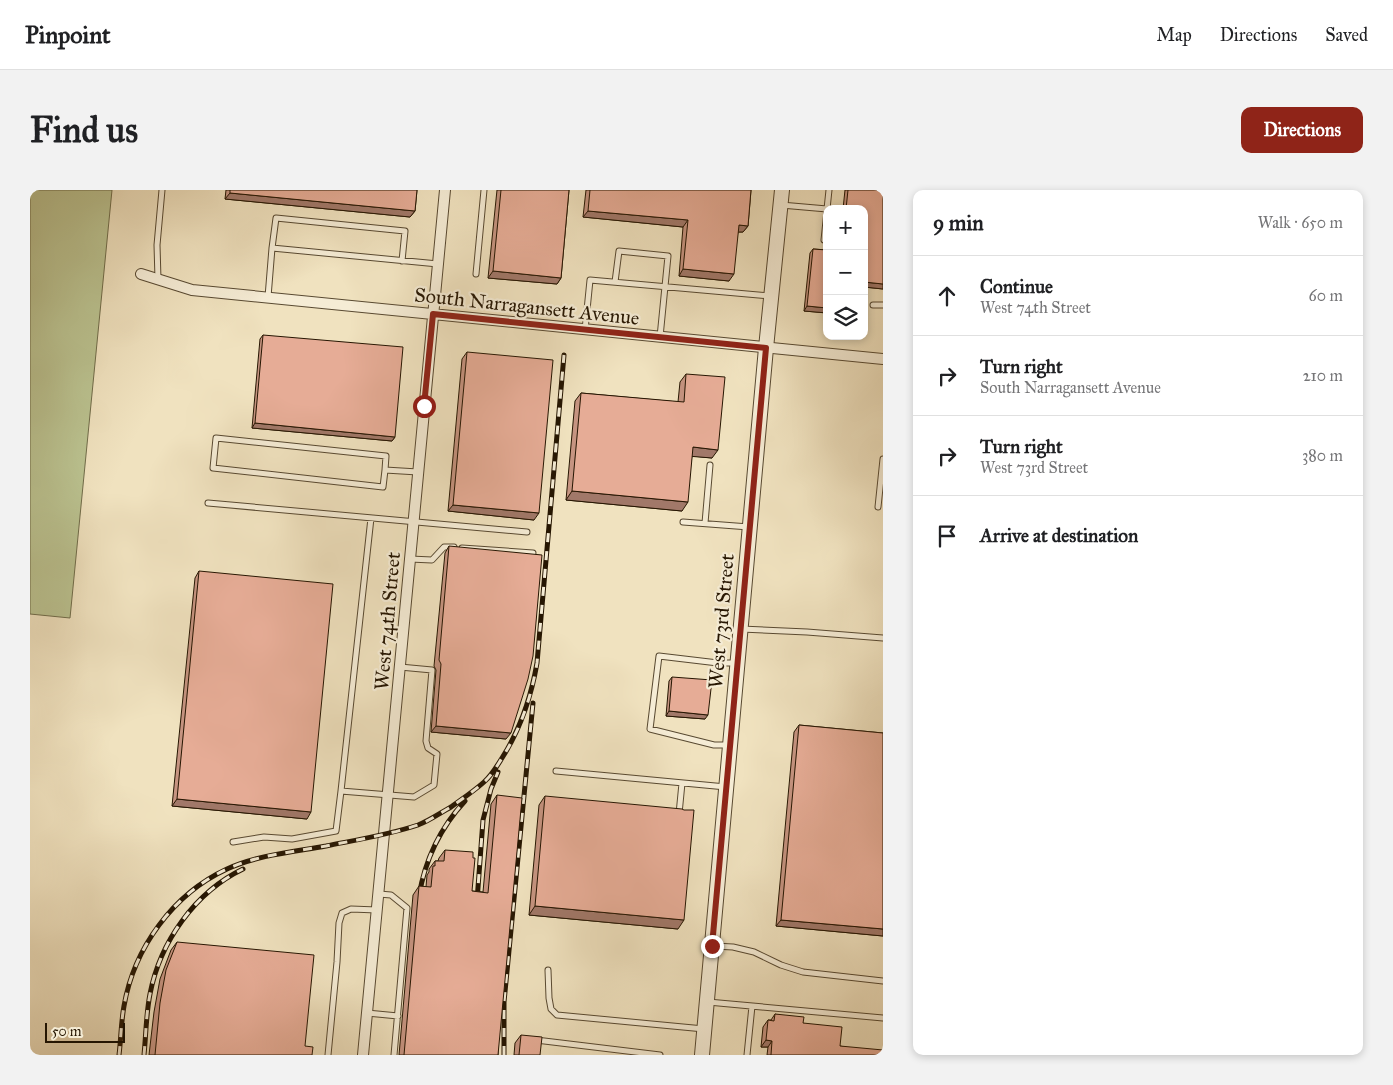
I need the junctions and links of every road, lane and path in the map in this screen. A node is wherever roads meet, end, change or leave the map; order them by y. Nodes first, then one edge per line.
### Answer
1 (162, 190) edge
2 (445, 190) edge
3 (484, 190) edge
4 (782, 190) edge
5 (829, 190) edge
6 (780, 205) junction
7 (272, 248) junction
8 (402, 261) junction
9 (438, 264) junction
10 (141, 274) dead end
11 (476, 274) dead end
12 (158, 279) junction
13 (615, 282) junction
14 (665, 287) junction
15 (771, 296) junction
16 (268, 297) junction
17 (873, 304) dead end
18 (883, 305) edge
19 (433, 314) junction
20 (585, 330) junction
21 (660, 337) junction
22 (766, 348) junction
23 (883, 360) edge
24 (883, 459) edge
25 (710, 465) dead end
26 (385, 470) junction
27 (418, 472) junction
28 (208, 503) dead end
29 (878, 507) dead end
30 (371, 518) junction
31 (414, 521) junction
32 (683, 522) dead end
33 (705, 523) junction
34 (750, 527) junction
35 (527, 532) dead end
36 (533, 553) edge
37 (410, 560) junction
38 (740, 629) junction
39 (883, 638) edge
40 (738, 663) junction
41 (400, 667) junction
42 (730, 745) junction
43 (556, 771) dead end
44 (682, 782) junction
45 (727, 787) junction
46 (341, 791) junction
47 (388, 795) junction
48 (679, 815) edge
49 (233, 842) dead end
50 (378, 894) junction
51 (377, 910) junction
52 (712, 946) junction
53 (548, 970) dead end
54 (883, 981) edge
55 (707, 1002) junction
56 (752, 1006) junction
57 (367, 1013) junction
58 (398, 1016) junction
59 (883, 1018) edge
60 (704, 1029) junction
61 (532, 1039) edge
62 (328, 1055) edge
63 (363, 1055) edge
64 (394, 1055) edge
65 (660, 1055) edge
66 (702, 1055) edge
67 (747, 1055) edge

1 - 12 lane
2 - 9 street, West 74th Street
3 - 11 lane
4 - 6 street, West 73rd Street
5 - 6 lane
6 - 15 street, West 73rd Street
7 - 8 lane
7 - 8 lane
7 - 16 lane
8 - 9 lane
9 - 19 street, West 74th Street
10 - 12 street, South Narragansett Avenue
12 - 16 street, South Narragansett Avenue
13 - 14 lane
13 - 14 lane
13 - 20 lane
14 - 15 lane
14 - 21 lane
15 - 22 street, West 73rd Street
16 - 19 street, South Narragansett Avenue
17 - 18 lane
19 - 20 street, South Narragansett Avenue
19 - 27 street, West 74th Street
20 - 21 street, South Narragansett Avenue
21 - 22 street, South Narragansett Avenue
22 - 23 street, South Narragansett Avenue
22 - 34 street, West 73rd Street
24 - 29 lane
25 - 33 lane
26 - 26 lane
26 - 27 lane
27 - 31 street, West 74th Street
28 - 30 lane
30 - 31 lane
30 - 46 lane
31 - 35 lane
31 - 37 street, West 74th Street
32 - 33 lane
33 - 34 lane
34 - 38 street, West 73rd Street
36 - 37 lane
37 - 41 street, West 74th Street
38 - 39 lane
38 - 40 street, West 73rd Street
40 - 42 street, West 73rd Street
40 - 42 lane
41 - 47 street, West 74th Street
41 - 47 lane
42 - 45 street, West 73rd Street
43 - 44 lane
44 - 45 lane
44 - 48 lane
45 - 52 street, West 73rd Street
46 - 47 lane
46 - 49 lane
47 - 50 street, West 74th Street
50 - 51 street, West 74th Street
50 - 58 lane
51 - 57 street, West 74th Street
51 - 62 lane
52 - 54 lane
52 - 55 street, West 73rd Street
53 - 60 lane
55 - 56 lane
55 - 60 street, West 73rd Street
56 - 59 lane
56 - 67 lane
57 - 58 lane
57 - 63 street, West 74th Street
58 - 64 lane
60 - 66 street, West 73rd Street
61 - 65 lane

